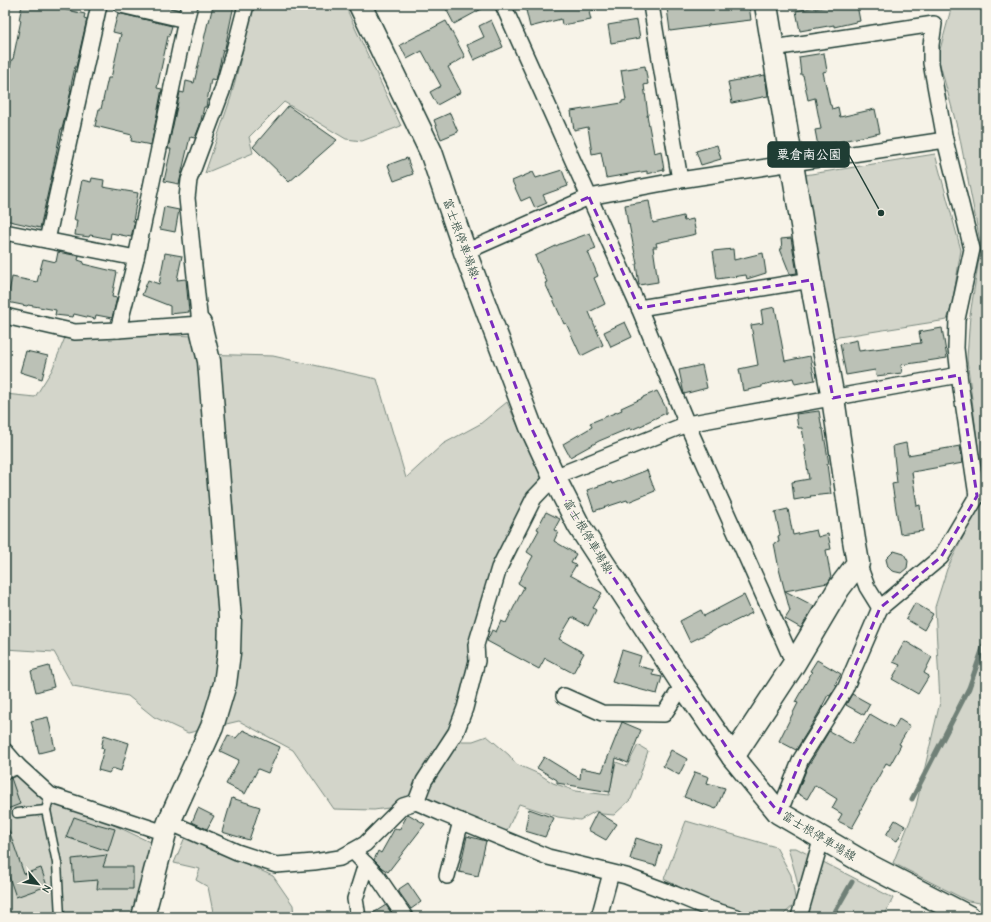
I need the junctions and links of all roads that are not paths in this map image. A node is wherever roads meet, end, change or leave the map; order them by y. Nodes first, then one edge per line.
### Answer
1 (99, 5) edge
2 (121, 5) edge
3 (190, 5) edge
4 (246, 5) edge
5 (360, 5) edge
6 (504, 5) edge
7 (651, 5) edge
8 (766, 5) edge
9 (186, 20) junction
10 (773, 48) junction
11 (945, 140) junction
12 (792, 163) junction
13 (680, 180) junction
14 (589, 197) junction
15 (5, 232) edge
16 (47, 240) junction
17 (465, 252) junction
18 (136, 258) junction
19 (811, 280) junction
20 (639, 308) junction
21 (5, 316) edge
22 (200, 324) junction
23 (118, 330) junction
24 (959, 375) junction
25 (833, 398) junction
26 (687, 424) junction
27 (554, 477) junction
28 (858, 563) junction
29 (880, 608) junction
30 (794, 664) junction
31 (683, 685) junction
32 (564, 696) dead end
33 (5, 750) edge
34 (733, 757) junction
35 (12, 769) edge
36 (416, 802) junction
37 (48, 803) junction
38 (17, 813) dead end
39 (779, 813) junction
40 (461, 821) junction
41 (167, 827) junction
42 (822, 837) junction
43 (353, 851) junction
44 (366, 864) junction
45 (611, 873) junction
46 (448, 876) dead end
47 (60, 917) edge
48 (143, 917) edge
49 (358, 917) edge
50 (405, 917) edge
51 (599, 917) edge
52 (736, 917) edge
53 (799, 917) edge
54 (969, 917) edge

1 - 16 street
2 - 9 street
3 - 9 street
4 - 22 street
5 - 17 street, 富士根停車場線
6 - 14 street
7 - 13 street
8 - 10 street
9 - 18 street
10 - 11 street
10 - 12 street
11 - 12 street
11 - 24 street
12 - 13 street
12 - 19 street
13 - 14 street
14 - 17 street
14 - 20 street
15 - 16 street
16 - 18 street
17 - 27 street, 富士根停車場線
18 - 23 street
19 - 20 street
19 - 25 street
20 - 26 street
21 - 23 street
22 - 23 street
22 - 41 street
24 - 25 street
24 - 29 street
25 - 26 street
25 - 28 street
26 - 27 street
26 - 30 street
27 - 31 street, 富士根停車場線
27 - 36 street
28 - 29 street
28 - 30 street
29 - 39 street
30 - 34 street
31 - 32 street
31 - 34 street, 富士根停車場線
33 - 35 street
34 - 39 street, 富士根停車場線
35 - 37 street
36 - 40 street
36 - 43 street
37 - 38 lane
37 - 41 street
37 - 47 lane
39 - 42 street, 富士根停車場線
40 - 45 street
40 - 46 street
41 - 43 street
41 - 48 street
42 - 53 street
42 - 54 street, 富士根停車場線
43 - 44 street
44 - 49 street
44 - 50 street
45 - 51 street
45 - 52 street

